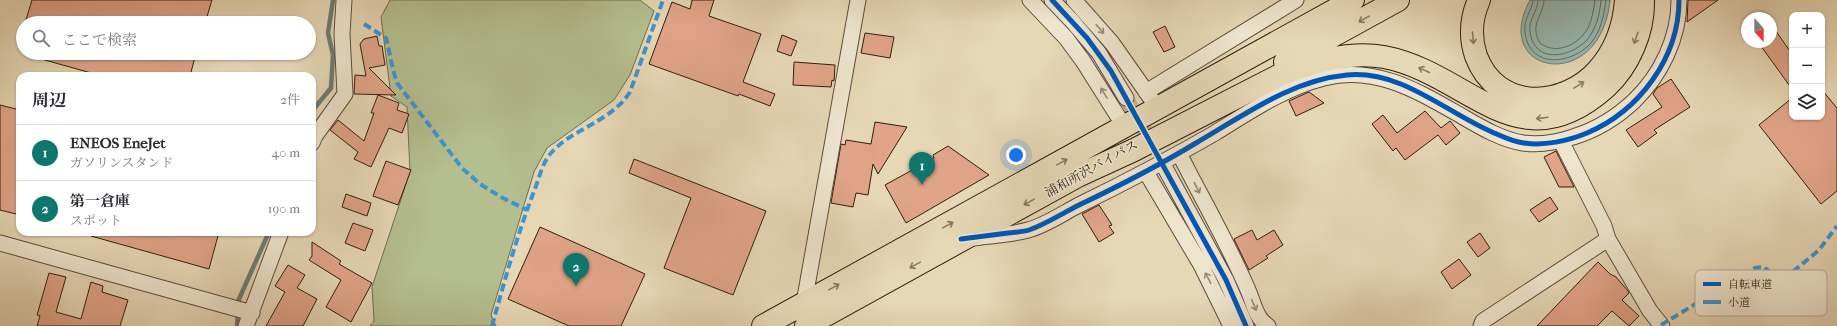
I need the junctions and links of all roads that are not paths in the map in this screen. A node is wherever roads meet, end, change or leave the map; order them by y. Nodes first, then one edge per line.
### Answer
1 (344, 0) edge
2 (858, 0) edge
3 (1030, 0) edge
4 (1052, 0) edge
5 (1074, 0) edge
6 (1296, 0) edge
7 (1326, 0) edge
8 (1353, 0) edge
9 (1398, 0) edge
10 (1479, 0) edge
11 (1626, 0) edge
12 (1643, 0) edge
13 (1679, 0) edge
14 (1126, 98) tunnel mouth
15 (1158, 100) junction
16 (1124, 126) junction
17 (316, 133) edge
18 (1561, 141) junction
19 (1180, 153) junction
20 (1165, 168) tunnel mouth
21 (1146, 172) junction
22 (1071, 179) junction
23 (280, 236) edge
24 (962, 239) junction
25 (1608, 239) junction
26 (0, 243) edge
27 (804, 303) junction
28 (249, 319) edge
29 (763, 326) edge
30 (806, 326) edge
31 (1231, 326) edge
32 (1246, 326) edge
33 (1268, 326) edge
34 (1481, 326) edge
35 (1662, 326) edge

1 - 17 street
2 - 27 street
16 -> 3 street
4 - 14 street
5 -> 15 street
6 - 15 street
7 - 15 highway
8 - 15 highway, 浦和所沢バイパス
9 -> 22 highway, 浦和所沢バイパス
10 -> 11 highway
12 -> 22 highway
13 - 18 street
15 - 16 highway, 浦和所沢バイパス
27 -> 16 highway, 浦和所沢バイパス
18 - 19 street
18 - 25 street
19 - 21 street
19 -> 33 street
20 - 32 street
21 - 24 street
31 -> 21 street
22 -> 24 highway, 浦和所沢バイパス
23 - 28 street
24 -> 30 highway, 浦和所沢バイパス
25 - 34 street
25 - 35 street
26 - 28 street
27 - 29 highway, 浦和所沢バイパス

